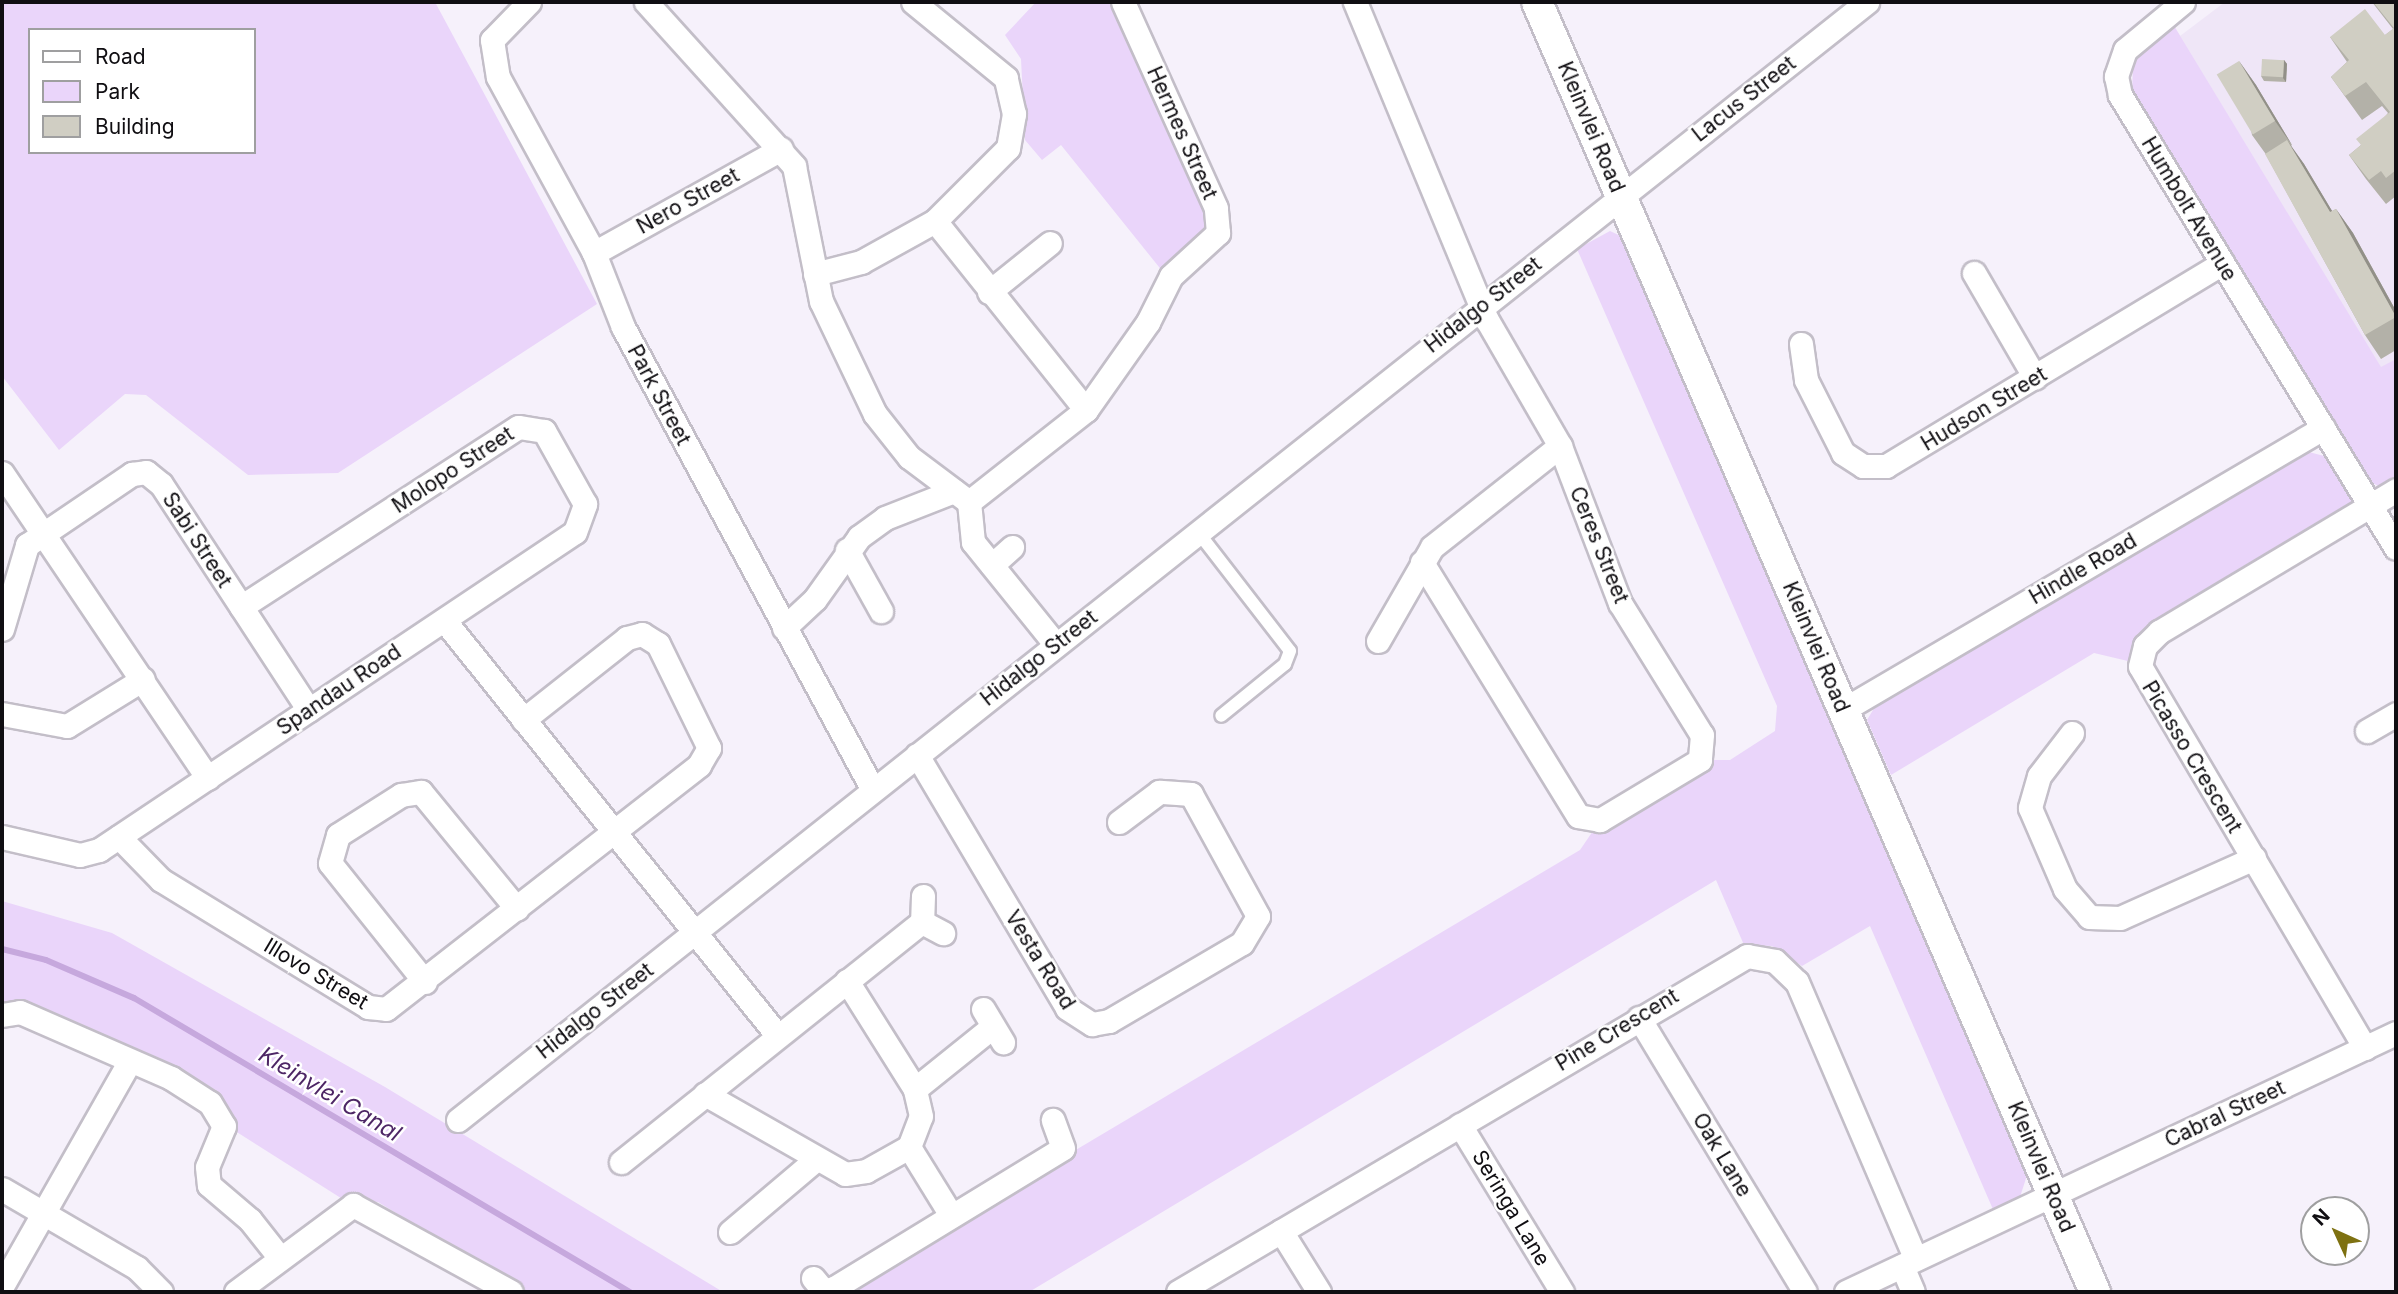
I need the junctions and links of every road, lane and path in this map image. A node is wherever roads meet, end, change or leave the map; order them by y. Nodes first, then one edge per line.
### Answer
1 (529, 2) edge
2 (646, 2) edge
3 (913, 2) edge
4 (1124, 2) edge
5 (1355, 2) edge
6 (1537, 2) edge
7 (1867, 2) edge
8 (2183, 2) edge
9 (782, 149) junction
10 (1621, 197) junction
11 (935, 221) junction
12 (1049, 243) dead end
13 (594, 253) junction
14 (2222, 263) junction
15 (1974, 273) dead end
16 (815, 274) junction
17 (989, 292) junction
18 (1483, 305) junction
19 (1801, 344) dead end
20 (2035, 378) junction
21 (1086, 410) junction
22 (2323, 428) junction
23 (1560, 446) junction
24 (2, 473) edge
25 (2396, 490) edge
26 (962, 497) junction
27 (2371, 505) junction
28 (45, 529) junction
29 (1198, 532) junction
30 (1012, 547) dead end
31 (2396, 548) edge
32 (846, 550) junction
33 (1422, 562) junction
34 (992, 565) junction
35 (241, 607) junction
36 (881, 611) dead end
37 (444, 620) junction
38 (784, 628) junction
39 (2, 629) edge
40 (1378, 641) dead end
41 (1056, 645) junction
42 (143, 679) junction
43 (309, 710) junction
44 (1843, 710) junction
45 (2, 714) edge
46 (2396, 714) edge
47 (1221, 716) dead end
48 (523, 720) junction
49 (2367, 731) dead end
50 (2072, 733) dead end
51 (917, 755) junction
52 (208, 778) junction
53 (873, 790) junction
54 (1119, 822) dead end
55 (612, 833) junction
56 (2, 837) edge
57 (119, 837) junction
58 (2254, 858) junction
59 (923, 896) dead end
60 (517, 909) junction
61 (922, 922) junction
62 (696, 931) junction
63 (943, 933) dead end
64 (847, 981) junction
65 (425, 982) junction
66 (2, 1015) edge
67 (1639, 1018) junction
68 (992, 1026) dead end
69 (2396, 1033) edge
70 (778, 1036) junction
71 (2365, 1048) junction
72 (130, 1061) junction
73 (915, 1089) junction
74 (705, 1094) junction
75 (458, 1120) dead end
76 (1053, 1120) dead end
77 (1460, 1125) junction
78 (909, 1147) junction
79 (621, 1161) dead end
80 (814, 1161) junction
81 (2, 1189) edge
82 (2053, 1195) junction
83 (951, 1214) junction
84 (48, 1215) junction
85 (1281, 1231) junction
86 (730, 1232) dead end
87 (279, 1258) junction
88 (1909, 1263) junction
89 (813, 1278) dead end
90 (2, 1286) edge
91 (161, 1292) edge
92 (236, 1292) edge
93 (511, 1292) edge
94 (1178, 1292) edge
95 (1319, 1292) edge
96 (1562, 1292) edge
97 (1805, 1292) edge
98 (1846, 1292) edge
99 (1913, 1292) edge
100 (2095, 1292) edge

1 - 13 street, Park Street
2 - 9 street
3 - 11 street
4 - 21 street, Hermes Street
5 - 18 street, Ceres Street
6 - 10 street, Kleinvlei Road
7 - 10 street, Lacus Street
8 - 14 street, Humbolt Avenue
9 - 13 street, Nero Street
9 - 16 street
10 - 18 street, Hidalgo Street
10 - 44 street, Kleinvlei Road
11 - 16 street
11 - 17 street
12 - 17 street
13 - 38 street, Park Street
14 - 20 street, Hudson Street
14 - 22 street, Humbolt Avenue
15 - 20 street
16 - 26 street
17 - 21 street
18 - 23 street, Ceres Street
18 - 29 street, Hidalgo Street
19 - 20 street, Hudson Street
21 - 26 street, Hermes Street
22 - 27 street, Humbolt Avenue
22 - 44 street, Hindle Road
23 - 33 street
23 - 33 street, Ceres Street
24 - 28 street
25 - 27 street, Picasso Crescent
26 - 32 street, Hermes Street
26 - 34 street
27 - 31 street, Humbolt Avenue
27 - 58 street, Picasso Crescent
28 - 35 street, Sabi Street
28 - 39 street
28 - 42 street
29 - 41 street, Hidalgo Street
29 - 47 lane
30 - 34 street
32 - 36 street
32 - 38 street, Hermes Street
33 - 40 street
34 - 41 street
35 - 37 street, Molopo Street
35 - 43 street, Sabi Street
37 - 43 street, Spandau Road
37 - 48 street
38 - 53 street, Park Street
41 - 51 street, Hidalgo Street
42 - 45 street
42 - 52 street
43 - 52 street, Spandau Road
44 - 82 street, Kleinvlei Road
46 - 49 street
48 - 55 street
48 - 55 street, Illovo Street
50 - 58 street
51 - 53 street, Hidalgo Street
51 - 54 street, Vesta Road
52 - 57 street, Spandau Road
53 - 62 street, Hidalgo Street
55 - 60 street, Illovo Street
55 - 62 street
56 - 57 street, Spandau Road
57 - 65 street, Illovo Street
58 - 71 street, Picasso Crescent
59 - 61 street
60 - 65 street, Illovo Street
60 - 65 street
61 - 63 street
61 - 64 street
62 - 70 street
62 - 75 street, Hidalgo Street
64 - 70 street
64 - 73 street
66 - 72 street
67 - 77 street, Pine Crescent
67 - 88 street, Pine Crescent
67 - 97 street, Oak Lane
68 - 73 street
69 - 71 street, Cabral Street
70 - 74 street
71 - 82 street, Cabral Street
72 - 84 street
72 - 87 street
73 - 78 street
74 - 79 street
74 - 80 street
76 - 83 street
77 - 85 street, Pine Crescent
77 - 96 street, Seringa Lane
78 - 80 street
78 - 83 street
80 - 86 street
81 - 84 street
82 - 88 street, Cabral Street
82 - 100 street, Kleinvlei Road
83 - 89 street
84 - 90 street
84 - 91 street
85 - 94 street, Pine Crescent
85 - 95 street
87 - 92 street
87 - 93 street
88 - 98 street, Cabral Street
88 - 99 street, Pine Crescent

